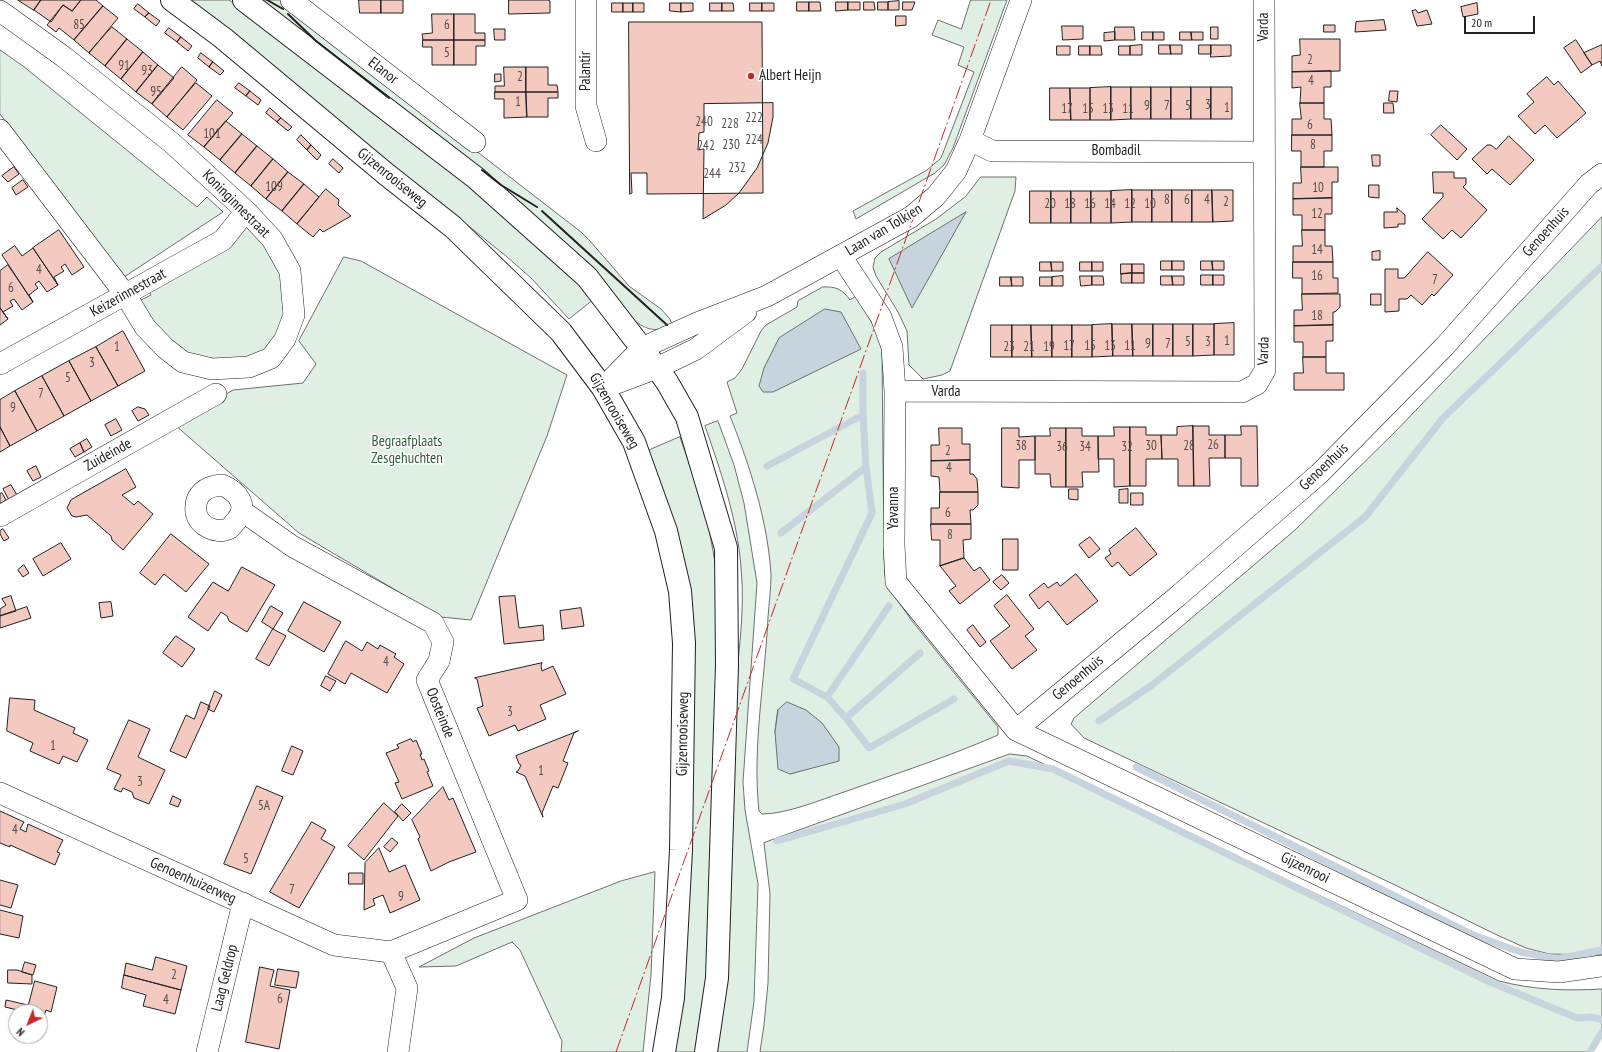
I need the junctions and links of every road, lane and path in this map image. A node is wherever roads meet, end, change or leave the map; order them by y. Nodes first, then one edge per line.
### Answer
1 (172, 0) edge
2 (244, 0) edge
3 (292, 0) edge
4 (586, 0) edge
5 (1021, 0) edge
6 (1264, 0) edge
7 (0, 11) edge
8 (0, 130) edge
9 (970, 140) junction
10 (596, 141) dead end
11 (475, 142) dead end
12 (1264, 152) junction
13 (1602, 174) edge
14 (246, 211) junction
15 (841, 256) junction
16 (125, 294) junction
17 (767, 296) junction
18 (642, 348) junction
19 (1, 362) edge
20 (658, 368) junction
21 (603, 388) junction
22 (895, 392) junction
23 (216, 394) dead end
24 (242, 511) dead end
25 (0, 516) edge
26 (1016, 730) junction
27 (0, 793) edge
28 (517, 900) joint
29 (243, 903) junction
30 (391, 952) junction
31 (1602, 966) edge
32 (207, 1052) edge
33 (398, 1052) edge
34 (664, 1052) edge
35 (706, 1052) edge

1 - 21 main road, Gijzenrooiseweg
2 - 18 main road
3 - 11 street, Elanor
4 - 10 street, Palantir
5 - 9 street, Laan van Tolkien
6 - 12 street, Varda
7 - 14 street, Koninginnestraat
8 - 16 street, Koninginnestraat
9 - 12 street, Bombadil
9 - 15 street, Laan van Tolkien
12 - 22 street, Varda
13 - 26 street, Genoenhuis
14 - 16 street, Keizerinnestraat
14 - 16 street, Koninginnestraat
15 - 17 street, Laan van Tolkien
15 - 22 street, Yavanna
16 - 19 street, Keizerinnestraat
17 - 18 street, Laan van Tolkien
17 - 20 street, Laan van Tolkien
18 - 20 main road
18 - 21 street, Laan van Tolkien
20 - 21 street, Laan van Tolkien
20 - 35 main road
21 - 34 main road, Gijzenrooiseweg
22 - 26 street, Yavanna
23 - 25 street, Zuideinde
24 - 28 street, Oosteinde
26 - 31 street, Gijzenrooi
27 - 29 street, Genoenhuizerweg
28 - 30 street, Genoenhuizerweg
29 - 30 street, Genoenhuizerweg
29 - 32 street, Laag Geldrop
30 - 33 street

